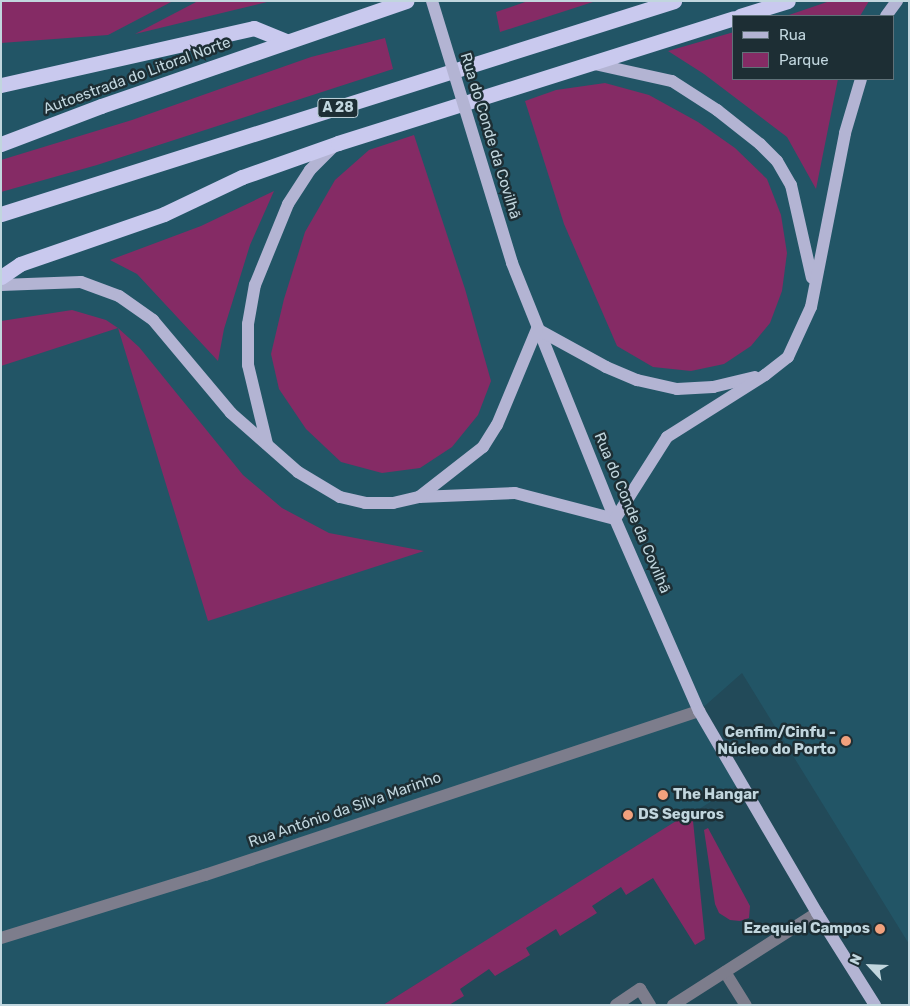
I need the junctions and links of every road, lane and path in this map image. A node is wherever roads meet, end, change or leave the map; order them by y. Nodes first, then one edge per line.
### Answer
1 (406, 1) edge
2 (432, 1) edge
3 (674, 1) edge
4 (788, 1) edge
5 (896, 1) edge
6 (743, 15) edge
7 (887, 15) edge
8 (732, 19) edge
9 (286, 41) junction
10 (590, 64) junction
11 (861, 80) edge
12 (1, 85) edge
13 (338, 143) junction
14 (1, 144) edge
15 (1, 214) edge
16 (1, 277) edge
17 (814, 284) junction
18 (1, 285) edge
19 (537, 329) junction
20 (766, 375) junction
21 (266, 444) junction
22 (419, 497) junction
23 (615, 518) junction
24 (699, 711) junction
25 (817, 913) junction
26 (1, 938) edge
27 (725, 972) junction
28 (616, 1005) edge
29 (650, 1005) edge
30 (673, 1005) edge
31 (746, 1005) edge
32 (875, 1005) edge

1 - 9 highway, Autoestrada do Litoral Norte
2 - 19 main road, Rua do Conde da Covilhã, bridge
3 - 15 highway, A 28
4 - 6 highway
5 - 7 main road
8 - 10 highway
9 - 12 highway
9 - 14 highway, Autoestrada do Litoral Norte
10 - 13 highway
10 - 17 main road
11 - 17 main road
13 - 16 highway
13 - 21 main road
17 - 20 main road
18 - 21 main road
19 - 20 main road
19 - 22 main road
19 - 23 main road, Rua do Conde da Covilhã
20 - 23 main road
21 - 22 main road
22 - 23 main road
23 - 24 main road, Rua do Conde da Covilhã
24 - 25 main road, Rua do Conde da Covilhã
24 - 26 street, Rua António da Silva Marinho
25 - 27 street
25 - 32 main road, Rua do Conde da Covilhã
27 - 30 street
27 - 31 street
28 - 29 street

